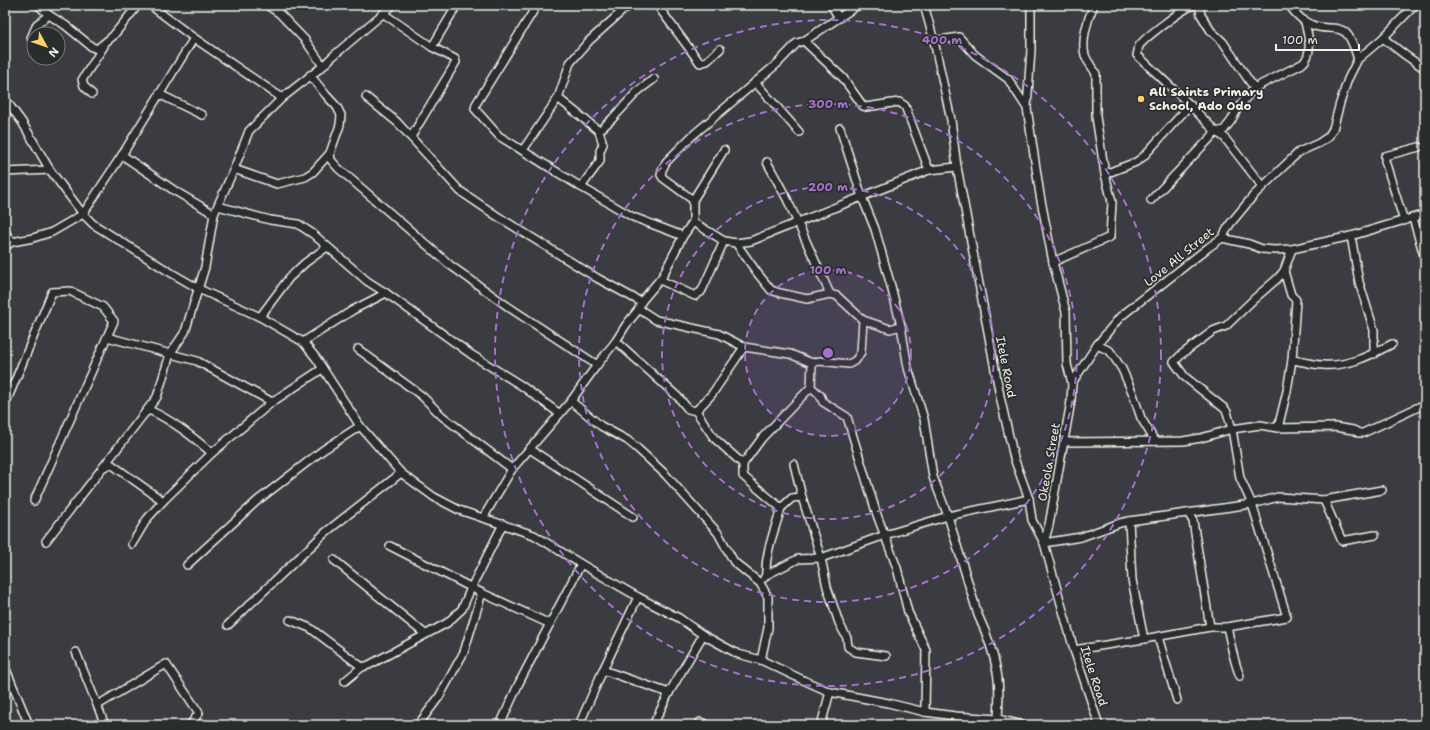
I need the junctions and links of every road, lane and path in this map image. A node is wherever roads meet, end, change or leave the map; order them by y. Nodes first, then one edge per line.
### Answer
1 (38, 5) edge
2 (138, 5) edge
3 (150, 5) edge
4 (282, 5) edge
5 (392, 5) edge
6 (457, 5) edge
7 (537, 5) edge
8 (628, 5) edge
9 (657, 5) edge
10 (831, 5) edge
11 (858, 5) edge
12 (924, 5) edge
13 (1031, 5) edge
14 (1094, 5) edge
15 (1193, 5) edge
16 (1199, 5) edge
17 (1289, 5) edge
18 (1415, 5) edge
19 (269, 6) edge
20 (279, 13) junction
21 (384, 14) junction
22 (49, 15) junction
23 (839, 18) junction
24 (1305, 22) junction
25 (36, 26) edge
26 (194, 38) junction
27 (1383, 38) junction
28 (107, 41) junction
29 (804, 41) junction
30 (934, 41) junction
31 (432, 47) junction
32 (720, 49) dead end
33 (1358, 59) junction
34 (323, 66) junction
35 (1425, 69) edge
36 (310, 75) junction
37 (654, 80) dead end
38 (755, 82) junction
39 (1254, 88) junction
40 (92, 94) dead end
41 (159, 94) junction
42 (366, 97) dead end
43 (282, 98) junction
44 (558, 98) junction
45 (5, 99) edge
46 (1190, 104) junction
47 (1027, 108) junction
48 (202, 115) dead end
49 (840, 128) dead end
50 (599, 131) junction
51 (799, 132) dead end
52 (1216, 132) junction
53 (411, 137) junction
54 (1419, 147) dead end
55 (523, 150) junction
56 (724, 150) dead end
57 (330, 153) junction
58 (122, 155) junction
59 (767, 162) dead end
60 (957, 167) junction
61 (234, 169) junction
62 (50, 170) junction
63 (929, 170) junction
64 (5, 172) edge
65 (1105, 174) junction
66 (1262, 186) junction
67 (581, 187) junction
68 (862, 198) junction
69 (693, 200) junction
70 (1151, 200) dead end
71 (218, 206) junction
72 (83, 214) junction
73 (214, 214) junction
74 (1425, 214) edge
75 (1413, 218) junction
76 (1404, 221) junction
77 (693, 222) junction
78 (797, 222) junction
79 (5, 232) edge
80 (683, 236) junction
81 (1351, 236) junction
82 (1222, 238) junction
83 (724, 241) junction
84 (12, 242) junction
85 (736, 243) junction
86 (5, 247) edge
87 (327, 247) junction
88 (1292, 249) junction
89 (1425, 259) edge
90 (1053, 262) junction
91 (1284, 271) junction
92 (662, 277) junction
93 (1277, 279) junction
94 (1287, 280) junction
95 (199, 289) junction
96 (386, 293) junction
97 (830, 294) junction
98 (640, 306) junction
99 (260, 317) junction
100 (863, 320) junction
101 (901, 326) junction
102 (107, 337) junction
103 (303, 342) junction
104 (616, 342) junction
105 (1392, 344) dead end
106 (1097, 345) junction
107 (744, 347) junction
108 (358, 349) dead end
109 (170, 354) junction
110 (1374, 354) junction
111 (1292, 360) junction
112 (812, 362) junction
113 (597, 365) junction
114 (322, 369) junction
115 (1072, 383) junction
116 (811, 387) junction
117 (571, 401) junction
118 (272, 402) junction
119 (1425, 404) edge
120 (5, 405) edge
121 (696, 412) junction
122 (560, 414) junction
123 (143, 415) junction
124 (360, 426) junction
125 (1278, 428) junction
126 (1232, 429) junction
127 (1155, 441) junction
128 (1064, 442) junction
129 (530, 449) junction
130 (212, 453) junction
131 (743, 464) junction
132 (794, 464) dead end
133 (104, 467) junction
134 (512, 469) junction
135 (401, 473) junction
136 (1382, 490) dead end
137 (802, 497) junction
138 (1030, 499) junction
139 (1324, 500) junction
140 (34, 501) dead end
141 (163, 501) junction
142 (1252, 504) junction
143 (781, 508) junction
144 (1201, 510) junction
145 (1188, 513) junction
146 (948, 516) junction
147 (633, 517) dead end
148 (484, 518) junction
149 (1129, 521) junction
150 (1193, 521) junction
151 (503, 524) junction
152 (885, 535) junction
153 (1375, 535) dead end
154 (46, 541) dead end
155 (132, 544) dead end
156 (1044, 544) junction
157 (390, 546) dead end
158 (821, 558) junction
159 (334, 560) dead end
160 (580, 564) junction
161 (187, 565) dead end
162 (766, 575) junction
163 (760, 583) junction
164 (471, 588) junction
165 (482, 594) junction
166 (638, 597) junction
167 (244, 610) dead end
168 (290, 620) dead end
169 (550, 624) junction
170 (1227, 626) junction
171 (1210, 627) junction
172 (425, 634) junction
173 (703, 635) junction
174 (1158, 637) junction
175 (1144, 639) junction
176 (1074, 650) junction
177 (76, 652) dead end
178 (886, 656) dead end
179 (761, 660) junction
180 (5, 667) edge
181 (362, 667) junction
182 (603, 670) junction
183 (1240, 676) dead end
184 (345, 681) dead end
185 (830, 692) junction
186 (669, 693) junction
187 (1177, 700) dead end
188 (98, 705) junction
189 (925, 712) junction
190 (998, 719) junction
191 (700, 722) dead end
192 (29, 725) edge
193 (105, 725) edge
194 (190, 725) edge
195 (418, 725) edge
196 (500, 725) edge
197 (579, 725) edge
198 (653, 725) edge
199 (708, 725) edge
200 (821, 725) edge
201 (1023, 725) edge
202 (1099, 725) edge

1 - 22 street
2 - 28 street
3 - 26 street
4 - 20 street
5 - 21 street
6 - 31 street
7 - 55 street
8 - 44 street
9 - 32 street
10 - 23 street
11 - 23 street
12 - 30 street, Itele Road
13 - 47 street
14 - 65 street
15 - 46 street
16 - 39 street
17 - 24 street
18 - 27 street, Love All Street
19 - 20 street
20 - 34 street
21 - 31 street
21 - 34 street
22 - 25 street
22 - 28 street
23 - 29 street
24 - 33 street
24 - 39 street
26 - 41 street
26 - 43 street
27 - 33 street, Love All Street
27 - 35 street
28 - 40 street
29 - 38 street
29 - 63 street
30 - 47 street
30 - 60 street, Itele Road
31 - 53 street
33 - 66 street, Love All Street
34 - 36 street
36 - 43 street
36 - 57 street
37 - 50 street
38 - 51 street
38 - 69 street
39 - 52 street
41 - 48 street
41 - 58 street
42 - 53 street
43 - 61 street
44 - 50 street
44 - 55 street
45 - 62 street
46 - 52 street
46 - 65 street
47 - 90 street
49 - 68 street
50 - 67 street
52 - 66 street
52 - 70 street
53 - 98 street
54 - 76 street
55 - 67 street
56 - 69 street
57 - 61 street
57 - 113 street
58 - 72 street
58 - 73 street
59 - 78 street
60 - 63 street
60 - 138 street, Itele Road
61 - 71 street
62 - 64 street
62 - 72 street
63 - 68 street
65 - 90 street
66 - 82 street, Love All Street
67 - 80 street
68 - 78 street
68 - 101 street
69 - 77 street
71 - 73 street
71 - 87 street
72 - 84 street
72 - 95 street
73 - 95 street
74 - 75 street
75 - 76 street
75 - 89 street
76 - 81 street
77 - 80 street
77 - 83 street
78 - 85 street
78 - 97 street
79 - 84 street
80 - 92 street
81 - 88 street
81 - 110 street
82 - 88 street
82 - 106 street, Love All Street
83 - 85 street
83 - 92 street
84 - 86 street
85 - 97 street
87 - 96 street
87 - 99 street
88 - 91 street
90 - 115 street
91 - 93 street
91 - 94 street
92 - 98 street
93 - 94 street
93 - 126 street
94 - 111 street
95 - 99 street
95 - 109 street
96 - 103 street
96 - 122 street
97 - 100 street
98 - 104 street
98 - 107 street
99 - 103 street
100 - 101 street
100 - 112 street
101 - 146 street
102 - 109 street
102 - 120 street
102 - 140 street
103 - 114 street
104 - 113 street
104 - 121 street
105 - 110 street
106 - 115 street, Love All Street
106 - 127 street
107 - 112 street
107 - 121 street
108 - 134 street
109 - 118 street
109 - 123 street
110 - 111 street
111 - 125 street
112 - 116 street
113 - 117 street
114 - 118 street
114 - 124 street
115 - 128 street, Okeola Street
116 - 131 street
116 - 152 street
117 - 122 street
117 - 163 street
118 - 130 street
119 - 125 street
121 - 131 street
122 - 129 street
123 - 130 street
123 - 133 street
124 - 135 street
124 - 161 street
125 - 126 street
126 - 127 street
126 - 142 street
127 - 128 street
128 - 156 street, Okeola Street
129 - 134 street
129 - 147 street
130 - 141 street
131 - 143 street
132 - 137 street
133 - 141 street
133 - 154 street
134 - 148 street
135 - 148 street
135 - 167 street
136 - 139 street
137 - 143 street
137 - 158 street
138 - 146 street
138 - 156 street, Itele Road
139 - 142 street
139 - 153 street
141 - 155 street
142 - 144 street
142 - 170 street
143 - 162 street
144 - 145 street
144 - 150 street
145 - 149 street
145 - 150 street
146 - 152 street
146 - 190 street
148 - 151 street
149 - 156 street
149 - 175 street
150 - 171 street
151 - 160 street
151 - 164 street
152 - 158 street
152 - 189 street
156 - 176 street, Itele Road
157 - 164 street
158 - 162 street
158 - 178 street
159 - 172 street
160 - 166 street
160 - 169 street
162 - 163 street
163 - 179 street
164 - 165 street
164 - 172 street
165 - 169 street
165 - 195 street
166 - 173 street
166 - 182 street
168 - 181 street
169 - 196 street
170 - 171 street
170 - 183 street
171 - 174 street
172 - 181 street
173 - 179 street
173 - 186 street
174 - 175 street
174 - 187 street
175 - 176 street
176 - 202 street, Itele Road
177 - 188 street
179 - 185 street
180 - 192 street
181 - 184 street
182 - 186 street
182 - 197 street
185 - 189 street
185 - 200 street
186 - 198 street
188 - 193 street
188 - 194 street
189 - 190 street
190 - 201 street
191 - 199 street

